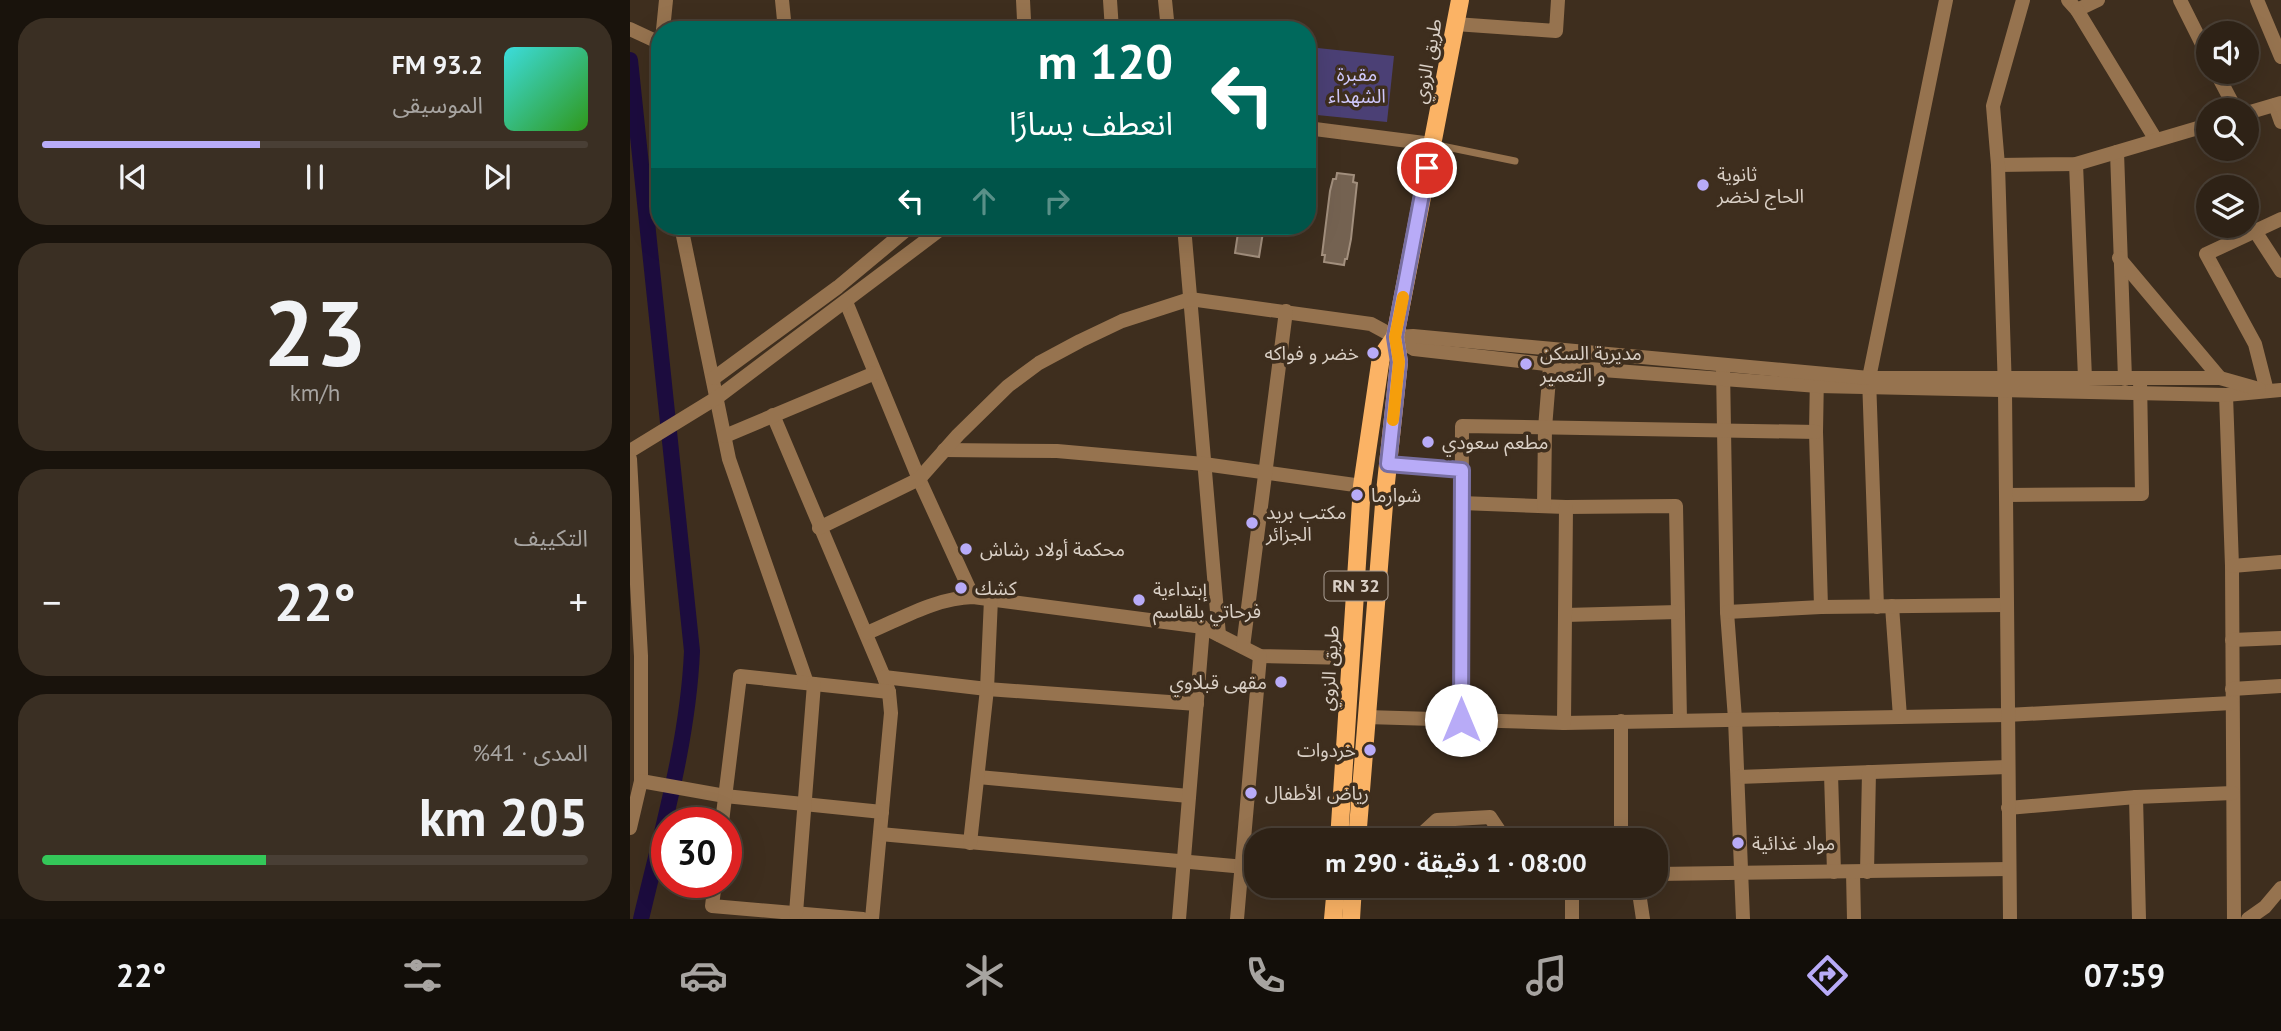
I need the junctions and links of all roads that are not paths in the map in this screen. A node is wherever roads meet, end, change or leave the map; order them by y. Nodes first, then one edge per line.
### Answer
1 (666, 0) edge
2 (782, 0) edge
3 (1023, 0) edge
4 (1110, 0) edge
5 (1165, 0) edge
6 (1460, 0) edge
7 (1558, 0) edge
8 (1946, 0) edge
9 (2023, 0) edge
10 (2098, 0) edge
11 (2180, 0) edge
12 (2257, 0) edge
13 (2072, 5) edge
14 (664, 21) edge
15 (784, 21) edge
16 (1024, 21) edge
17 (1111, 21) edge
18 (1167, 21) edge
19 (1455, 24) junction
20 (630, 29) edge
21 (2196, 33) edge
22 (651, 39) edge
23 (2281, 57) edge
24 (2278, 104) edge
25 (2259, 110) edge
26 (2281, 122) edge
27 (1316, 129) edge
28 (2196, 129) edge
29 (2156, 141) junction
30 (1432, 144) junction
31 (2116, 152) junction
32 (1515, 161) dead end
33 (2076, 164) junction
34 (1998, 165) junction
35 (2281, 219) edge
36 (2259, 229) edge
37 (683, 235) edge
38 (900, 235) edge
39 (933, 235) edge
40 (1185, 235) edge
41 (2259, 237) edge
42 (2240, 238) edge
43 (2119, 258) junction
44 (2281, 271) edge
45 (1190, 299) junction
46 (846, 302) junction
47 (1286, 311) junction
48 (1395, 337) junction
49 (1552, 349) junction
50 (1549, 365) junction
51 (1723, 372) junction
52 (875, 373) junction
53 (714, 378) junction
54 (2085, 378) junction
55 (2220, 378) junction
56 (2132, 379) junction
57 (1818, 380) junction
58 (1869, 383) junction
59 (2005, 384) junction
60 (2274, 390) edge
61 (2140, 394) junction
62 (2226, 395) junction
63 (718, 397) junction
64 (773, 415) junction
65 (1545, 428) junction
66 (1724, 430) junction
67 (1816, 432) junction
68 (725, 436) junction
69 (944, 450) junction
70 (630, 451) edge
71 (630, 459) edge
72 (1204, 464) junction
73 (1388, 464) junction
74 (1462, 470) junction
75 (1266, 473) junction
76 (919, 479) junction
77 (1362, 486) junction
78 (2006, 495) junction
79 (1461, 503) junction
80 (1544, 506) junction
81 (1566, 506) junction
82 (819, 528) junction
83 (2281, 562) edge
84 (2232, 566) junction
85 (634, 590) edge
86 (973, 597) junction
87 (991, 599) junction
88 (2006, 605) junction
89 (1892, 606) junction
90 (1821, 607) junction
91 (1877, 607) junction
92 (1678, 612) junction
93 (1727, 612) junction
94 (1565, 615) junction
95 (1203, 627) junction
96 (867, 633) junction
97 (1219, 635) junction
98 (2281, 638) edge
99 (2232, 640) junction
100 (1243, 648) junction
101 (1260, 656) junction
102 (635, 657) edge
103 (1351, 658) junction
104 (884, 677) junction
105 (811, 683) junction
106 (2281, 686) edge
107 (988, 689) junction
108 (889, 692) junction
109 (2232, 696) junction
110 (1196, 704) junction
111 (2007, 715) junction
112 (1366, 717) junction
113 (1900, 717) junction
114 (1735, 719) junction
115 (1461, 720) junction
116 (1680, 720) junction
117 (1621, 721) junction
118 (1564, 723) junction
119 (2007, 767) junction
120 (1869, 772) junction
121 (1830, 774) junction
122 (978, 777) junction
123 (1738, 777) junction
124 (642, 780) junction
125 (2233, 793) junction
126 (725, 796) junction
127 (1189, 796) junction
128 (2136, 797) junction
129 (634, 799) edge
130 (805, 804) junction
131 (724, 807) edge
132 (2008, 808) junction
133 (882, 812) junction
134 (630, 828) edge
135 (1340, 828) edge
136 (1358, 828) edge
137 (1428, 828) edge
138 (1498, 828) edge
139 (1621, 828) edge
140 (880, 834) junction
141 (970, 843) junction
142 (1184, 863) junction
143 (1241, 868) junction
144 (1244, 868) edge
145 (2009, 869) junction
146 (1833, 872) junction
147 (1860, 872) junction
148 (1668, 874) edge
149 (1741, 874) junction
150 (2281, 888) edge
151 (1335, 898) edge
152 (1352, 898) edge
153 (1572, 898) edge
154 (1640, 898) edge
155 (711, 912) edge
156 (796, 913) junction
157 (863, 919) edge
158 (872, 919) edge
159 (1179, 919) edge
160 (1237, 919) edge
161 (1333, 919) edge
162 (1351, 919) edge
163 (1572, 919) edge
164 (1643, 919) edge
165 (1743, 919) edge
166 (1854, 919) edge
167 (2010, 919) edge
168 (2139, 919) edge
169 (2234, 919) edge
170 (2248, 919) edge

1 - 14 street
2 - 15 street
3 - 16 street
4 - 17 street
5 - 18 street
6 - 19 main road, طريق الزوي / RN 32
7 - 19 street
8 - 58 street
9 - 34 street
10 - 13 street
11 - 21 street
12 - 23 street
13 - 29 street
19 - 30 main road, طريق الزوي / RN 32
20 - 22 street
24 - 25 street
24 - 26 street
27 - 30 street
28 - 29 street
29 - 31 street
30 - 32 lane
30 - 48 main road, طريق الزوي / RN 32
31 - 33 street
31 - 43 street
33 - 34 street
33 - 54 street
34 - 59 street
35 - 36 street
37 - 53 street
38 - 53 street
39 - 46 street
40 - 45 street
41 - 44 street
42 - 60 street
43 - 55 street
43 - 56 street
45 - 47 street
45 - 69 street
45 - 72 street
46 - 52 street
46 - 63 street
47 - 48 street
47 - 75 street
48 - 49 street
48 - 50 street
48 - 73 main road, طريق الزوي / RN 32
48 - 77 main road, طريق الزوي / RN 32
49 - 50 street
49 - 51 street
50 - 51 street
50 - 65 street
51 - 57 street
51 - 66 street
52 - 64 street
52 - 76 street
53 - 63 street
54 - 56 street
54 - 59 street
55 - 56 street
55 - 60 street
56 - 61 street
57 - 58 street
57 - 67 street
58 - 59 street
58 - 91 street
59 - 61 street
59 - 78 street
60 - 62 street
61 - 62 street
61 - 78 street
62 - 84 street
63 - 68 street
63 - 70 street
64 - 68 street
64 - 82 street
65 - 66 street
65 - 74 street
65 - 80 street
66 - 67 street
66 - 93 street
67 - 90 street
68 - 105 street
69 - 72 street
69 - 76 street
71 - 85 street
72 - 75 street
72 - 97 street
73 - 74 street
73 - 112 main road, طريق الزوي / RN 32
74 - 79 street
75 - 77 street
75 - 100 street
76 - 82 street
76 - 86 street
77 - 103 main road, طريق الزوي / RN 32
78 - 88 street
79 - 80 street
79 - 115 street
80 - 81 street
81 - 92 street
81 - 94 street
82 - 96 street
83 - 84 street
84 - 99 street
85 - 102 street
86 - 87 street
86 - 96 street
87 - 95 street
87 - 107 street
88 - 89 street
88 - 111 street
89 - 91 street
89 - 113 street
90 - 91 street
90 - 93 street
92 - 94 street
92 - 116 street
93 - 114 street
94 - 118 street
95 - 97 street
95 - 110 street
96 - 104 street
97 - 100 street
98 - 99 street
99 - 109 street
100 - 101 street
101 - 103 street
101 - 143 street
102 - 124 street
103 - 135 main road, طريق الزوي / RN 32
104 - 107 street
104 - 108 street
105 - 108 street
105 - 126 street
105 - 130 street
106 - 109 street
107 - 110 street
107 - 122 street
108 - 133 street
109 - 111 street
109 - 125 street
110 - 127 street
111 - 113 street
111 - 119 street
112 - 115 street
112 - 136 main road, طريق الزوي / RN 32
113 - 114 street
114 - 116 street
114 - 123 street
115 - 118 street
116 - 117 street
117 - 118 street
117 - 139 street
119 - 120 street
119 - 132 street
120 - 121 street
120 - 147 street
121 - 123 street
121 - 146 street
122 - 127 street
122 - 141 street
123 - 149 street
124 - 126 street
124 - 129 street
125 - 128 street
125 - 169 street
126 - 130 street
126 - 131 street
127 - 142 street
128 - 132 street
128 - 168 street
129 - 134 street
130 - 133 street
130 - 156 street
132 - 145 street
133 - 140 street
137 - 138 street
140 - 141 street
140 - 158 street
141 - 142 street
142 - 143 street
142 - 159 street
143 - 144 street
143 - 160 street
145 - 147 street
145 - 167 street
146 - 147 street
146 - 149 street
147 - 166 street
148 - 149 street
149 - 165 street
150 - 170 street
151 - 161 main road
152 - 162 main road
153 - 163 street
154 - 164 street
155 - 156 street
156 - 157 street

